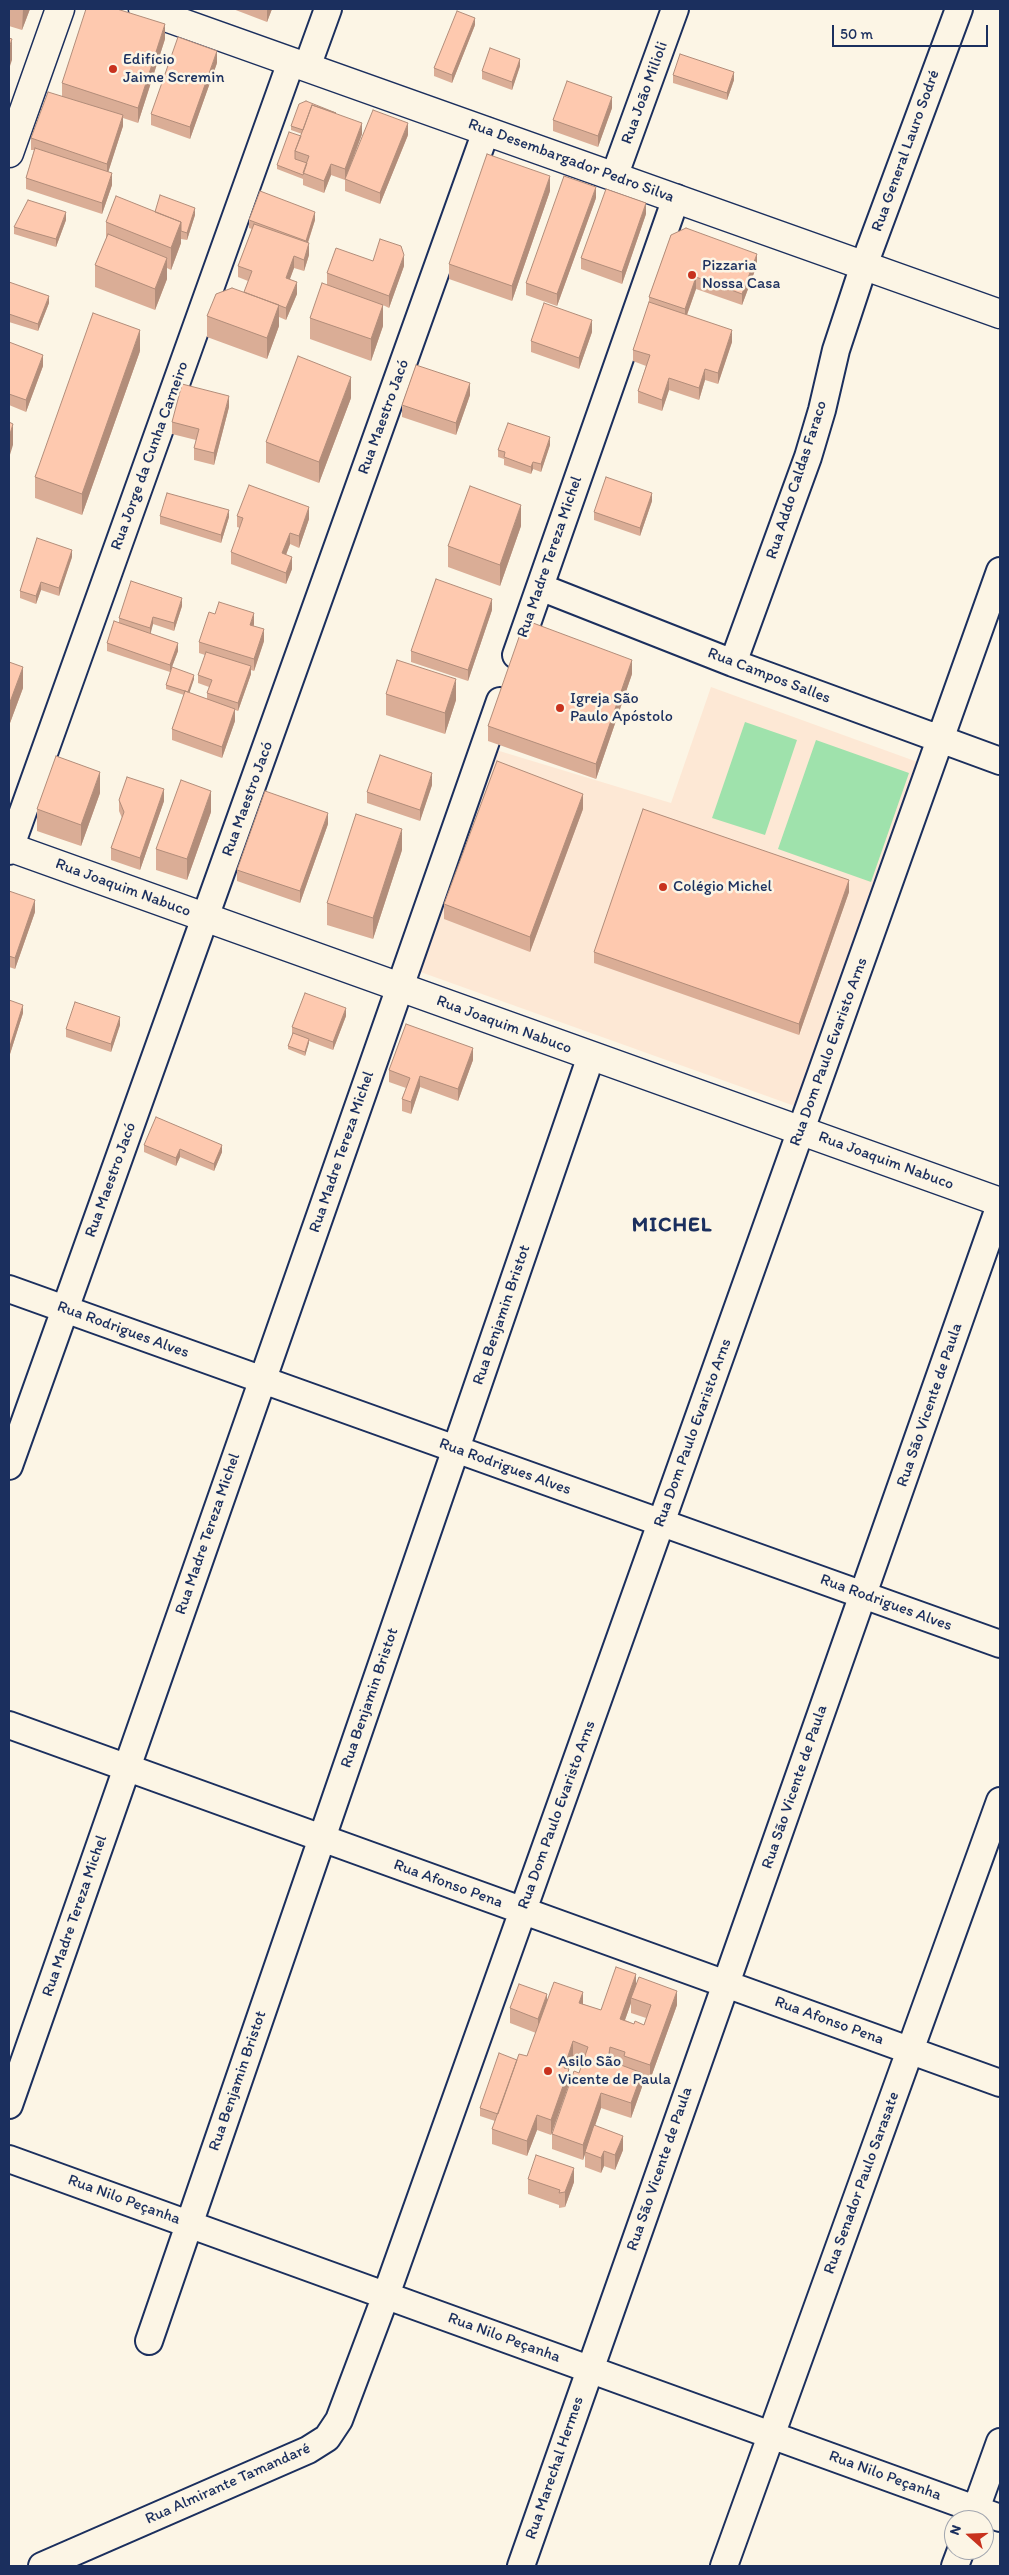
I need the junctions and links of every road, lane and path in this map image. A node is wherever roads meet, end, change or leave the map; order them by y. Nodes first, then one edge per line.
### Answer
1 (60, 9) edge
2 (143, 9) edge
3 (328, 9) edge
4 (675, 9) edge
5 (959, 9) edge
6 (299, 64) junction
7 (486, 131) junction
8 (9, 153) edge
9 (614, 177) junction
10 (676, 198) junction
11 (864, 265) junction
12 (1000, 314) edge
13 (1000, 571) edge
14 (540, 587) junction
15 (733, 663) junction
16 (940, 740) junction
17 (1000, 761) edge
18 (9, 848) edge
19 (205, 917) junction
20 (400, 987) junction
21 (591, 1056) junction
22 (801, 1131) junction
23 (1000, 1204) edge
24 (9, 1289) edge
25 (65, 1310) junction
26 (262, 1380) junction
27 (456, 1449) junction
28 (9, 1466) edge
29 (661, 1523) junction
30 (863, 1595) junction
31 (1000, 1644) edge
32 (9, 1726) edge
33 (127, 1768) junction
34 (1000, 1800) edge
35 (322, 1838) junction
36 (523, 1911) junction
37 (725, 1984) junction
38 (910, 2050) junction
39 (1000, 2083) edge
40 (9, 2105) edge
41 (9, 2159) edge
42 (189, 2224) junction
43 (386, 2296) junction
44 (149, 2341) dead end
45 (590, 2369) junction
46 (771, 2435) junction
47 (1000, 2442) edge
48 (961, 2510) edge
49 (976, 2510) edge
50 (42, 2566) edge
51 (521, 2566) edge
52 (724, 2566) edge

1 - 8 main road
2 - 6 main road, Rua Desembargador Pedro Silva
3 - 6 street, Rua Jorge da Cunha Carneiro
4 - 9 street, Rua João Milioli
5 - 11 street, Rua General Lauro Sodré
6 - 7 main road, Rua Desembargador Pedro Silva
6 - 18 street, Rua Jorge da Cunha Carneiro
7 - 9 main road, Rua Desembargador Pedro Silva
7 - 19 street, Rua Maestro Jacó
9 - 10 main road, Rua Desembargador Pedro Silva
10 - 11 main road, Rua Desembargador Pedro Silva
10 - 14 street, Rua Madre Tereza Michel
11 - 12 main road, Rua Desembargador Pedro Silva
11 - 15 street, Rua Addo Caldas Faraco
13 - 16 street, Rua Dom Paulo Evaristo Arns
14 - 15 street, Rua Campos Salles
14 - 20 street, Rua Madre Tereza Michel
15 - 16 street, Rua Campos Salles
16 - 17 street, Rua Campos Salles
16 - 22 street, Rua Dom Paulo Evaristo Arns
18 - 19 main road, Rua Joaquim Nabuco
19 - 20 main road, Rua Joaquim Nabuco
19 - 25 street, Rua Maestro Jacó
20 - 21 main road, Rua Joaquim Nabuco
20 - 26 street, Rua Madre Tereza Michel
21 - 22 main road, Rua Joaquim Nabuco
21 - 27 street, Rua Benjamin Bristot
22 - 23 main road, Rua Joaquim Nabuco
22 - 29 street, Rua Dom Paulo Evaristo Arns
23 - 30 street, Rua São Vicente de Paula
24 - 25 street, Rua Rodrigues Alves
25 - 26 street, Rua Rodrigues Alves
25 - 28 street, Rua Maestro Jacó
26 - 27 street, Rua Rodrigues Alves
26 - 33 street, Rua Madre Tereza Michel
27 - 29 street, Rua Rodrigues Alves
27 - 35 street, Rua Benjamin Bristot
29 - 30 street, Rua Rodrigues Alves
29 - 36 street, Rua Dom Paulo Evaristo Arns
30 - 31 street, Rua Rodrigues Alves
30 - 37 street, Rua São Vicente de Paula
32 - 33 street, Rua Afonso Pena
33 - 35 street, Rua Afonso Pena
33 - 40 street, Rua Madre Tereza Michel
34 - 38 street, Rua Senador Paulo Sarasate
35 - 36 street, Rua Afonso Pena
35 - 42 street, Rua Benjamin Bristot
36 - 37 street, Rua Afonso Pena
36 - 43 street, Rua Dom Paulo Evaristo Arns
37 - 38 street, Rua Afonso Pena
37 - 45 street, Rua São Vicente de Paula
38 - 39 street, Rua Afonso Pena
38 - 46 street, Rua Senador Paulo Sarasate
41 - 42 street, Rua Nilo Peçanha
42 - 43 street, Rua Nilo Peçanha
42 - 44 street, Rua Benjamin Bristot
43 - 45 street, Rua Nilo Peçanha
43 - 50 street, Rua Almirante Tamandaré
45 - 46 street, Rua Nilo Peçanha
45 - 51 street, Rua Marechal Hermes
46 - 48 street, Rua Nilo Peçanha
46 - 52 street, Rua Senador Paulo Sarasate
47 - 49 street

